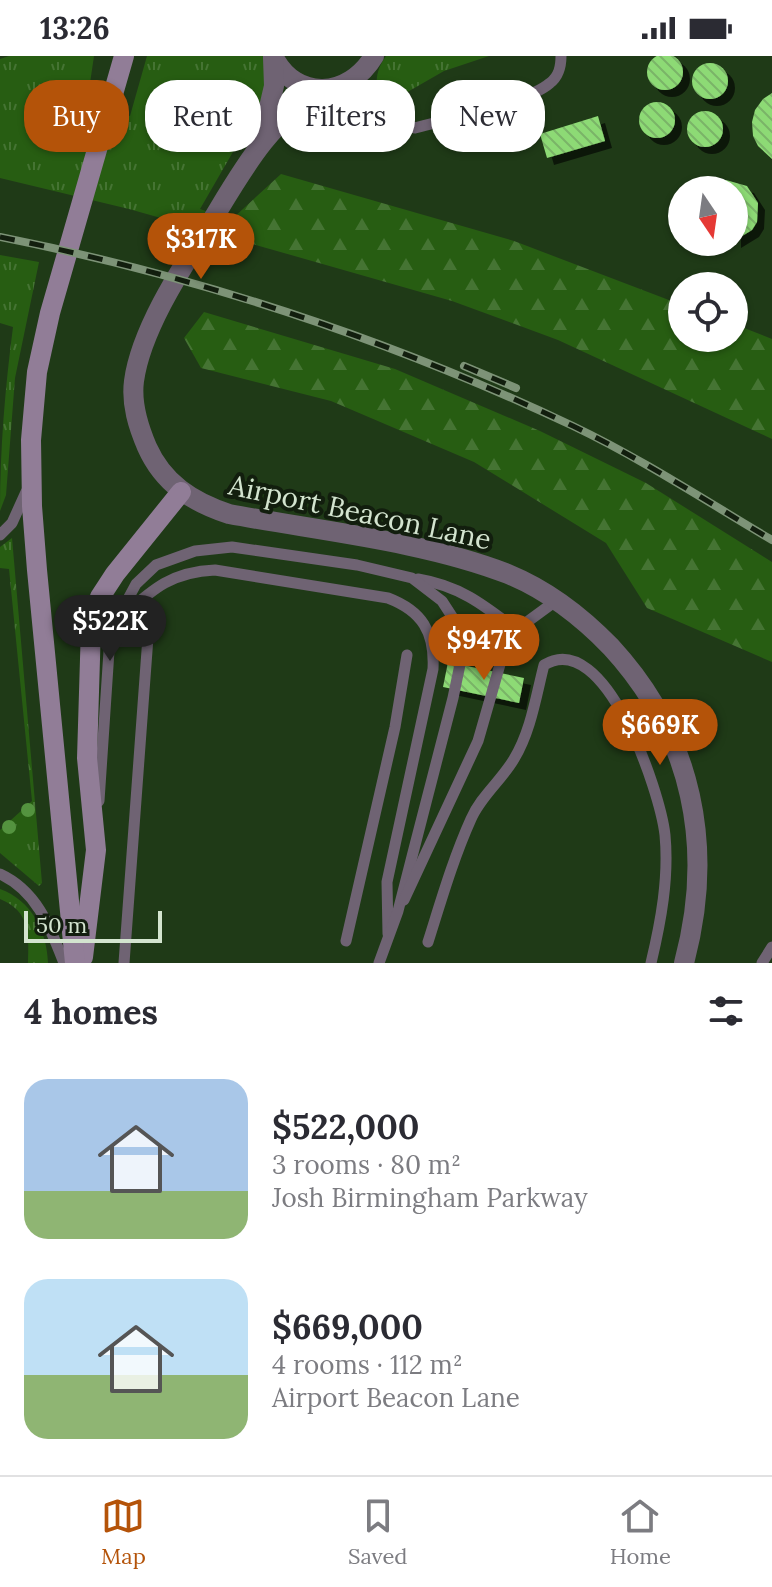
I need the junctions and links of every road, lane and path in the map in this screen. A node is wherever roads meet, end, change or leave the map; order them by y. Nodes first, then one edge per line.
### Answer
1 (124, 56) edge
2 (374, 56) edge
3 (561, 56) edge
4 (273, 57) edge
5 (293, 80) edge
6 (354, 80) edge
7 (277, 125) edge
8 (415, 128) edge
9 (261, 141) joint
10 (254, 152) edge
11 (32, 475) junction
12 (181, 492) junction
13 (0, 535) edge
14 (412, 578) junction
15 (557, 600) junction
16 (115, 623) junction
17 (519, 632) junction
18 (148, 637) dead end
19 (407, 655) dead end
20 (96, 850) junction
21 (0, 874) edge
22 (398, 911) junction
23 (388, 939) junction
24 (346, 941) dead end
25 (428, 942) dead end
26 (772, 947) edge
27 (64, 963) edge
28 (75, 963) edge
29 (82, 963) edge
30 (124, 963) edge
31 (379, 963) edge
32 (651, 963) edge
33 (684, 963) edge
34 (762, 963) edge

1 - 11 main road
2 - 6 street
3 - 8 lane
4 - 5 street
4 - 9 street, Airport Beacon Lane
7 - 9 street, Airport Beacon Lane
10 - 12 street, Airport Beacon Lane
11 - 13 lane
11 - 28 main road
12 - 15 street, Airport Beacon Lane
12 - 20 main road
14 - 16 lane
14 - 17 lane
14 - 22 lane
15 - 17 lane
15 - 33 street, Airport Beacon Lane
16 - 20 lane
16 - 23 lane
17 - 22 lane
18 - 30 lane
19 - 24 lane
20 - 29 main road
21 - 27 lane
22 - 23 lane
23 - 31 lane
25 - 32 lane
26 - 34 lane

